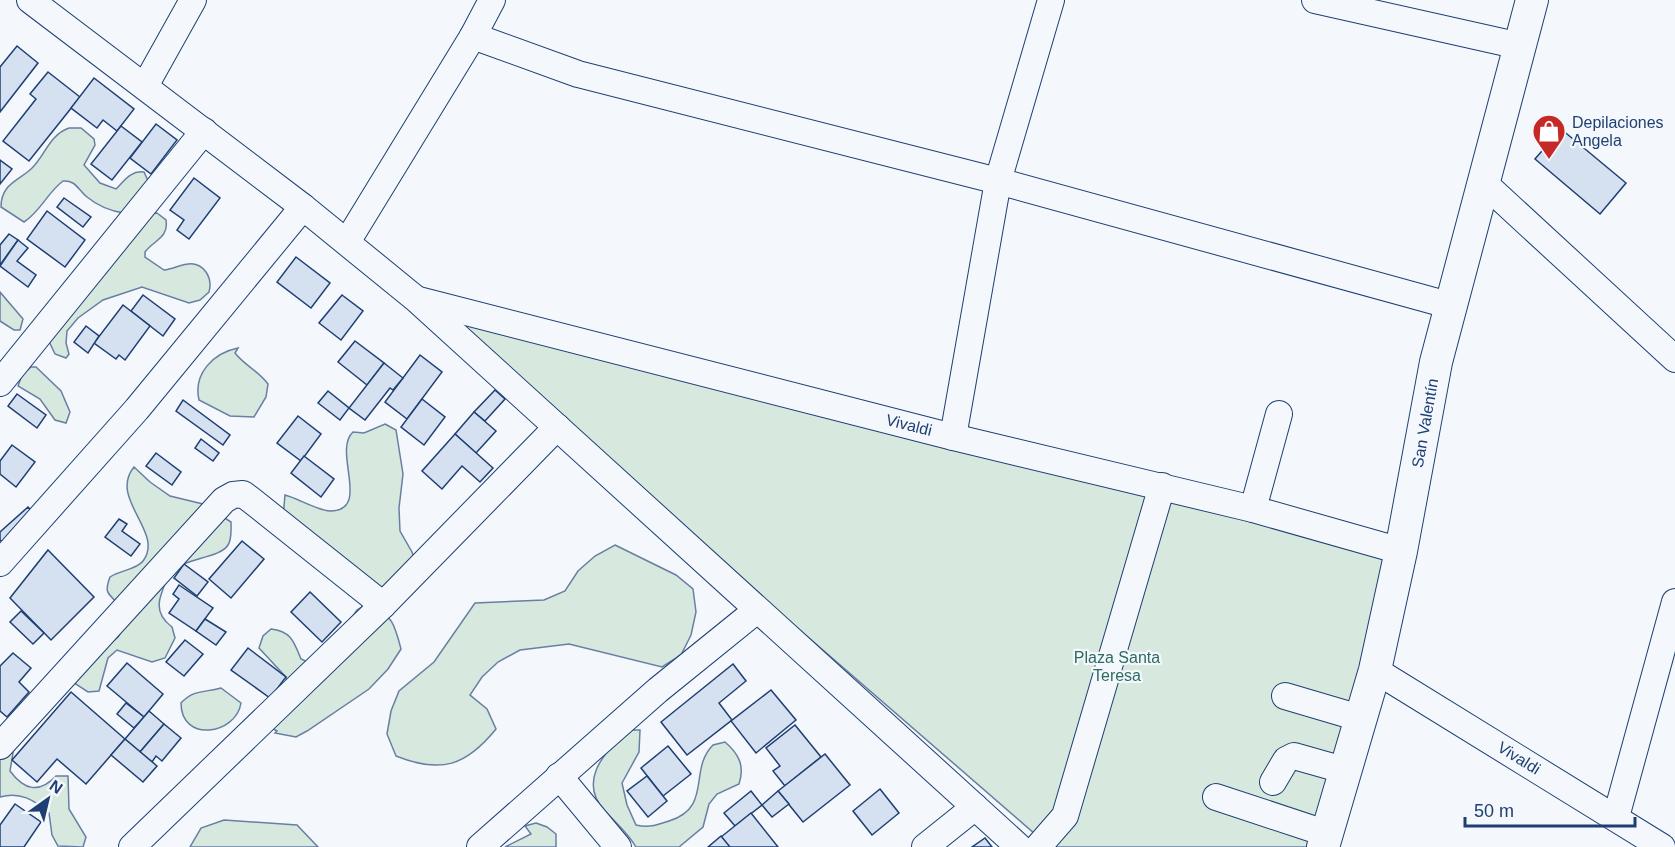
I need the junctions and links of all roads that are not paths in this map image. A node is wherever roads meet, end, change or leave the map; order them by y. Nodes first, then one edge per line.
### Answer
1 (30, 0) edge
2 (193, 0) edge
3 (492, 0) edge
4 (1050, 0) edge
5 (1315, 0) edge
6 (1533, 0) edge
7 (473, 36) junction
8 (1520, 46) junction
9 (145, 86) junction
10 (204, 131) junction
11 (998, 181) junction
12 (1484, 183) junction
13 (303, 207) junction
14 (347, 242) junction
15 (416, 299) junction
16 (1452, 306) junction
17 (1675, 358) edge
18 (0, 382) edge
19 (1279, 414) dead end
20 (557, 427) junction
21 (953, 437) junction
22 (1162, 486) junction
23 (1253, 509) junction
24 (1401, 550) junction
25 (0, 563) edge
26 (1675, 602) edge
27 (383, 604) junction
28 (757, 610) junction
29 (1376, 670) junction
30 (1285, 696) dead end
31 (1363, 719) junction
32 (0, 746) edge
33 (1347, 771) junction
34 (559, 776) junction
35 (1273, 782) dead end
36 (1216, 797) dead end
37 (975, 807) junction
38 (1616, 817) junction
39 (1325, 840) edge
40 (132, 847) edge
41 (480, 847) edge
42 (618, 847) edge
43 (925, 847) edge
44 (1019, 847) edge
45 (1038, 847) edge
46 (1662, 847) edge

1 - 9 street
2 - 9 street
3 - 7 street
4 - 11 street
5 - 8 street
6 - 8 main road, San Valentín
7 - 11 street
7 - 14 street
8 - 12 main road, San Valentín
9 - 10 street
10 - 13 street
10 - 18 street
11 - 16 street
11 - 21 street
12 - 16 main road, San Valentín
12 - 17 street
13 - 14 street
13 - 25 street
14 - 15 street
15 - 20 street
15 - 21 street, Vivaldi
16 - 24 main road, San Valentín
19 - 23 street
20 - 27 street
20 - 28 street
21 - 22 street, Vivaldi
22 - 23 street, Vivaldi
22 - 45 street
23 - 24 street, Vivaldi
24 - 29 main road, San Valentín
26 - 38 street
27 - 32 street
27 - 40 street
28 - 34 street
28 - 37 street
29 - 31 main road, San Valentín
29 - 38 street, Vivaldi
30 - 31 street
31 - 33 main road, San Valentín
33 - 35 street
33 - 39 main road, San Valentín
34 - 41 street
34 - 42 street
36 - 39 street
37 - 43 street
37 - 44 street
38 - 46 street, Vivaldi

